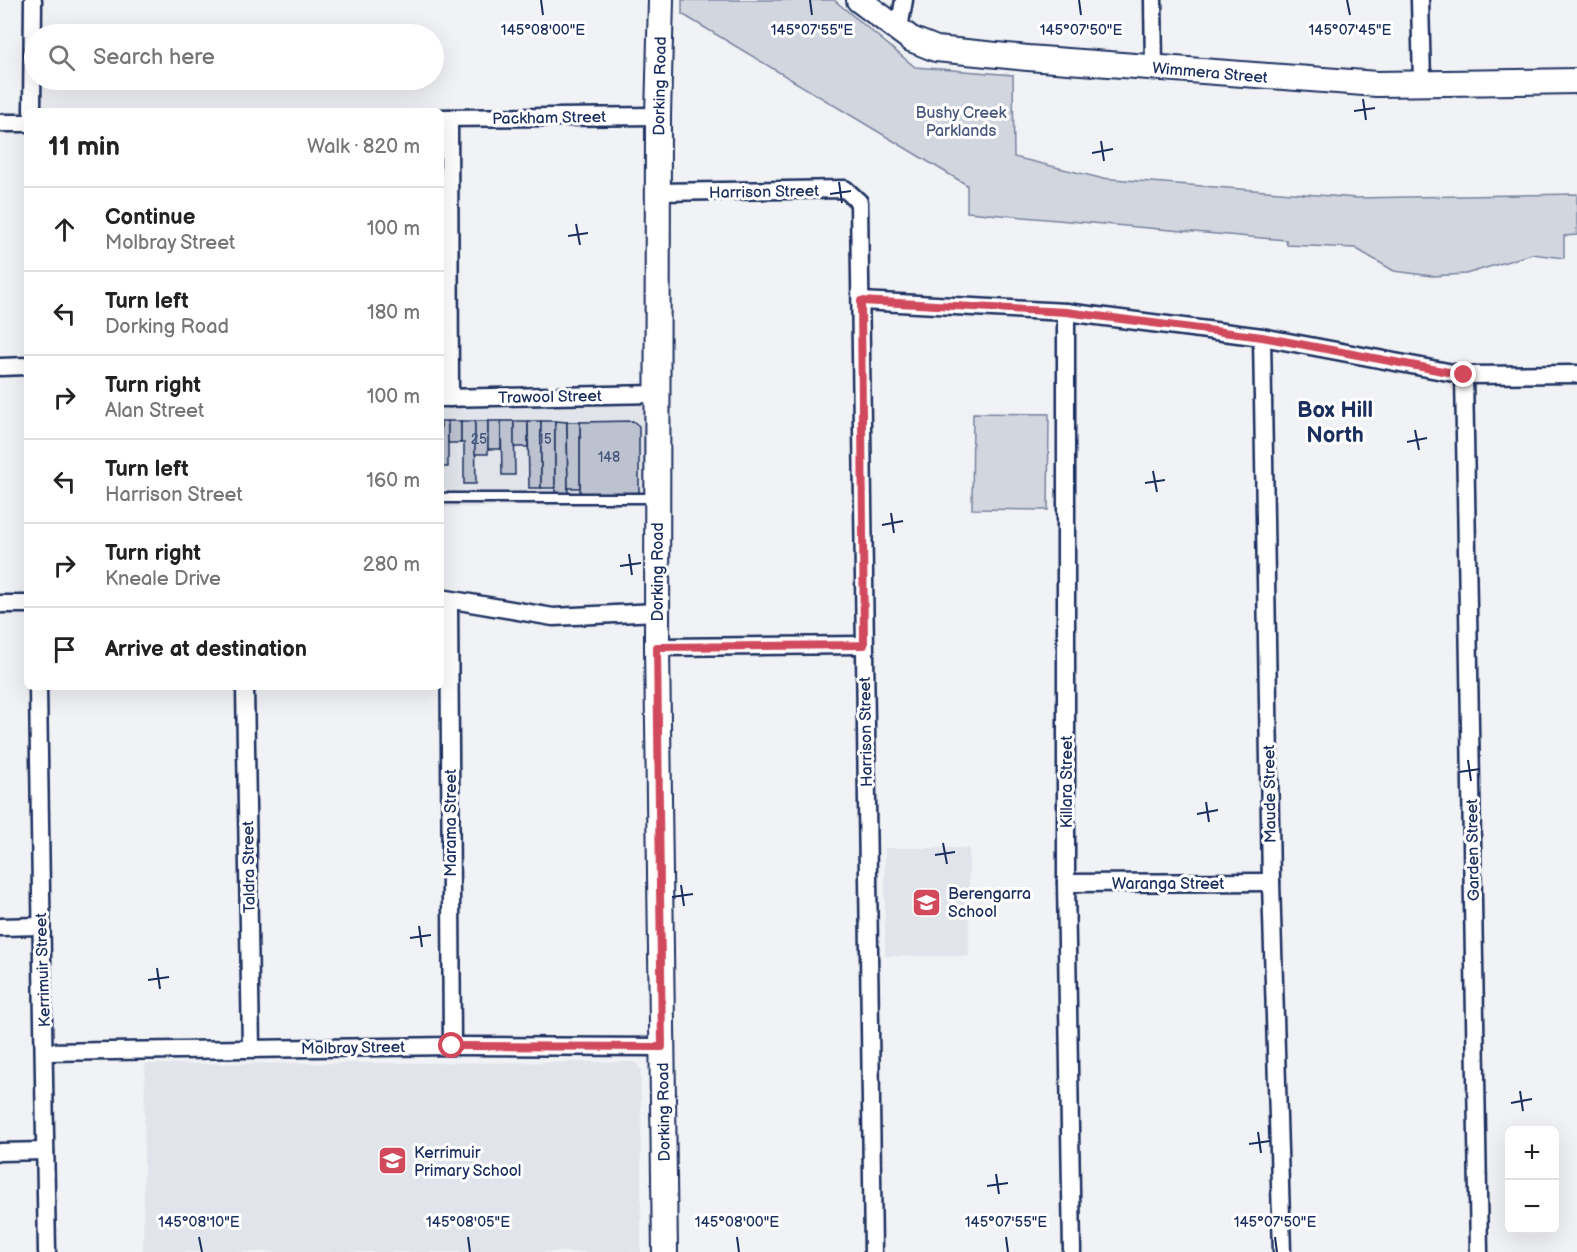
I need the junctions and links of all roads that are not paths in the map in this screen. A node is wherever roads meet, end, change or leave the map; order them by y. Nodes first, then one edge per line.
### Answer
1 (33, 0) edge
2 (661, 0) edge
3 (859, 0) edge
4 (904, 0) edge
5 (1153, 0) edge
6 (1420, 0) edge
7 (33, 24) edge
8 (895, 28) junction
9 (1154, 67) junction
10 (1577, 81) edge
11 (1422, 82) junction
12 (32, 90) edge
13 (32, 108) edge
14 (658, 116) junction
15 (445, 118) edge
16 (0, 123) edge
17 (24, 123) edge
18 (658, 192) junction
19 (861, 301) junction
20 (1066, 312) junction
21 (1262, 337) junction
22 (24, 366) edge
23 (0, 367) edge
24 (1577, 374) edge
25 (1464, 375) junction
26 (658, 394) junction
27 (446, 398) edge
28 (444, 498) edge
29 (657, 498) junction
30 (445, 599) edge
31 (0, 604) edge
32 (24, 604) edge
33 (657, 612) junction
34 (864, 645) junction
35 (657, 647) junction
36 (38, 690) edge
37 (245, 690) edge
38 (1270, 882) junction
39 (1065, 883) junction
40 (40, 926) junction
41 (0, 927) edge
42 (452, 1046) junction
43 (662, 1047) junction
44 (251, 1048) junction
45 (45, 1052) junction
46 (45, 1151) junction
47 (0, 1152) edge
48 (47, 1252) edge
49 (665, 1252) edge
50 (873, 1252) edge
51 (1072, 1252) edge
52 (1282, 1252) edge
53 (1479, 1252) edge

1 - 7 street
2 - 14 street, Dorking Road
3 - 8 street, Wimmera Street
4 - 8 street
5 - 9 street
6 - 11 street
8 - 9 street, Wimmera Street
9 - 11 street, Wimmera Street
10 - 11 street, Wimmera Street
12 - 13 street
14 - 15 street, Packham Street
14 - 18 street, Dorking Road
15 - 27 street
16 - 17 street
18 - 19 street, Harrison Street
18 - 26 street, Dorking Road
19 - 20 street
19 - 34 street, Harrison Street
20 - 21 street
20 - 39 street, Killara Street
21 - 25 street
21 - 38 street, Maude Street
22 - 23 street
24 - 25 street
25 - 53 street, Garden Street
26 - 27 street, Trawool Street
26 - 29 street, Dorking Road
28 - 29 lane
29 - 33 street, Dorking Road
30 - 33 street
30 - 42 street, Marama Street
31 - 32 street
33 - 35 street, Dorking Road
34 - 35 street
34 - 50 street, Harrison Street
35 - 43 street, Dorking Road
36 - 40 street, Kerrimuir Street
37 - 44 street, Taldra Street
38 - 39 street, Waranga Street
38 - 52 street, Maude Street
39 - 51 street, Killara Street
40 - 41 street
40 - 45 street, Kerrimuir Street
42 - 43 street, Molbray Street
42 - 44 street, Molbray Street
43 - 49 street, Dorking Road
44 - 45 street, Molbray Street
45 - 46 street, Kerrimuir Street
46 - 47 street
46 - 48 street, Kerrimuir Street

